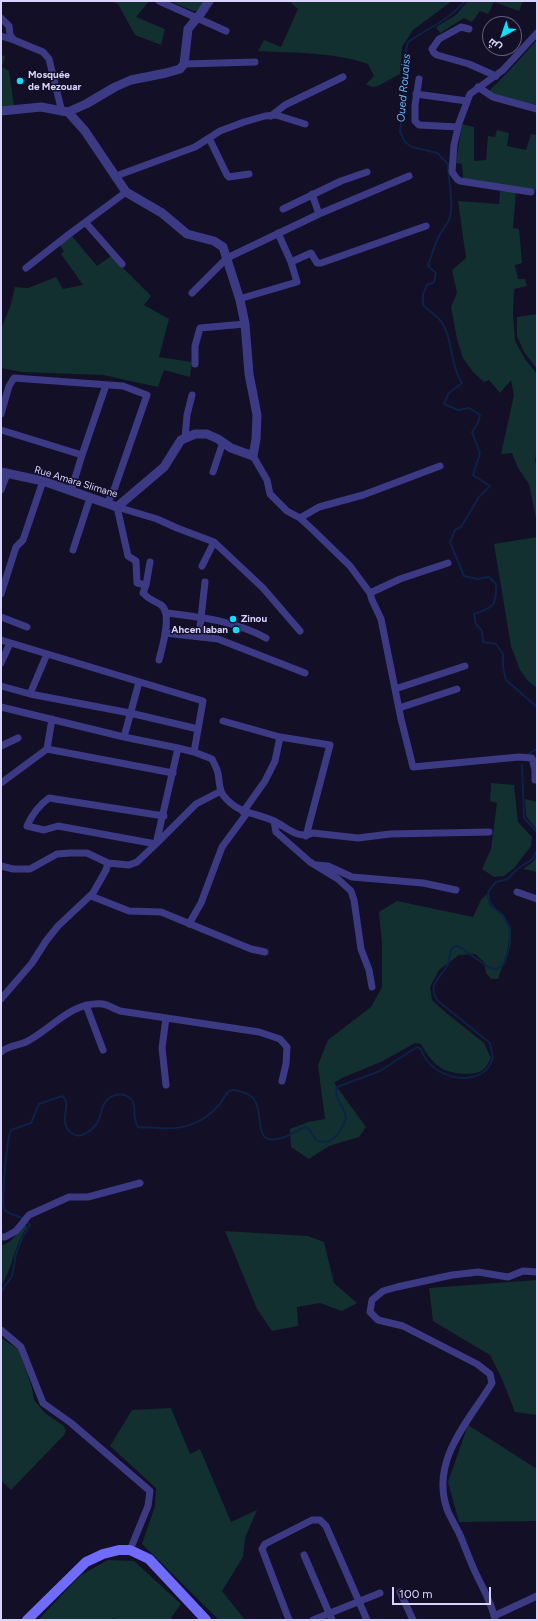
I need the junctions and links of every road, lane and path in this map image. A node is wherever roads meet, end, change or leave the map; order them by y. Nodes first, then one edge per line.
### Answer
1 (159, 1) edge
2 (209, 1) edge
3 (197, 17) junction
4 (1, 18) edge
5 (469, 29) dead end
6 (226, 31) dead end
7 (537, 33) edge
8 (1, 36) edge
9 (14, 40) junction
10 (255, 62) dead end
11 (184, 64) junction
12 (496, 76) junction
13 (342, 77) dead end
14 (419, 79) dead end
15 (478, 87) junction
16 (416, 94) junction
17 (467, 101) junction
18 (537, 109) edge
19 (1, 111) edge
20 (65, 112) junction
21 (271, 116) junction
22 (305, 124) dead end
23 (458, 127) junction
24 (209, 138) junction
25 (367, 172) dead end
26 (249, 174) dead end
27 (116, 176) junction
28 (409, 176) dead end
29 (126, 192) junction
30 (531, 192) dead end
31 (312, 194) junction
32 (283, 209) dead end
33 (319, 214) junction
34 (86, 222) junction
35 (426, 226) dead end
36 (278, 233) junction
37 (227, 258) junction
38 (292, 262) junction
39 (122, 264) dead end
40 (26, 268) dead end
41 (192, 293) dead end
42 (239, 299) junction
43 (245, 324) junction
44 (195, 364) dead end
45 (106, 385) junction
46 (192, 395) dead end
47 (1, 414) edge
48 (1, 430) edge
49 (185, 438) junction
50 (223, 442) junction
51 (82, 455) junction
52 (253, 456) junction
53 (440, 466) dead end
54 (213, 472) dead end
55 (4, 473) edge
56 (43, 481) junction
57 (1, 490) edge
58 (71, 491) junction
59 (90, 498) junction
60 (108, 504) junction
61 (117, 507) junction
62 (300, 518) junction
63 (214, 542) junction
64 (73, 550) dead end
65 (150, 562) dead end
66 (448, 562) dead end
67 (202, 566) dead end
68 (205, 582) dead end
69 (146, 586) junction
70 (370, 593) junction
71 (1, 594) edge
72 (166, 613) junction
73 (1, 617) edge
74 (201, 617) junction
75 (26, 627) dead end
76 (300, 631) dead end
77 (165, 633) junction
78 (199, 636) junction
79 (266, 638) dead end
80 (1, 640) edge
81 (10, 643) junction
82 (47, 654) junction
83 (159, 660) dead end
84 (1, 663) edge
85 (465, 666) dead end
86 (305, 673) dead end
87 (139, 682) junction
88 (1, 686) edge
89 (395, 689) junction
90 (457, 689) dead end
91 (30, 694) junction
92 (1, 706) edge
93 (399, 708) junction
94 (130, 713) junction
95 (52, 719) junction
96 (223, 721) dead end
97 (198, 729) junction
98 (280, 736) junction
99 (124, 737) junction
100 (18, 738) dead end
101 (1, 746) edge
102 (178, 748) junction
103 (47, 749) junction
104 (194, 752) junction
105 (173, 773) junction
106 (535, 780) dead end
107 (1, 784) edge
108 (221, 791) junction
109 (245, 812) junction
110 (164, 816) junction
111 (274, 821) junction
112 (489, 832) dead end
113 (306, 836) junction
114 (156, 844) junction
115 (108, 863) junction
116 (314, 865) junction
117 (1, 866) edge
118 (456, 890) dead end
119 (517, 892) dead end
120 (90, 896) junction
121 (537, 899) edge
122 (189, 924) junction
123 (265, 952) dead end
124 (372, 987) dead end
125 (1, 999) edge
126 (86, 1005) junction
127 (166, 1018) junction
128 (103, 1050) dead end
129 (1, 1052) edge
130 (282, 1081) dead end
131 (166, 1085) dead end
132 (140, 1183) dead end
133 (1, 1237) edge
134 (537, 1272) edge
135 (1, 1330) edge
136 (130, 1550) junction
137 (304, 1555) dead end
138 (400, 1592) dead end
139 (380, 1593) dead end
140 (537, 1596) edge
141 (358, 1601) junction
142 (331, 1616) edge
143 (495, 1618) edge
144 (27, 1620) edge
145 (206, 1620) edge
146 (289, 1620) edge
147 (313, 1620) edge
148 (367, 1620) edge
149 (412, 1620) edge

1 - 3 street
2 - 3 street
3 - 6 street
3 - 11 street
4 - 9 street
5 - 12 street
7 - 12 street
8 - 9 street
9 - 20 street
10 - 11 street
11 - 20 street
12 - 15 street
13 - 21 street
14 - 16 street
15 - 17 street
15 - 18 street
16 - 17 street
16 - 23 street
17 - 23 street
19 - 20 street
20 - 27 street
21 - 22 street
21 - 24 street
23 - 30 street
24 - 26 street
24 - 27 street
25 - 31 street
27 - 29 street
28 - 33 street
29 - 34 street
29 - 37 street
31 - 32 street
31 - 33 street
33 - 36 street
34 - 39 street
34 - 40 street
35 - 38 street
36 - 37 street
36 - 38 street
37 - 41 street
37 - 42 street
38 - 42 street
42 - 43 street
43 - 44 street
43 - 52 street
45 - 47 street
45 - 51 street
45 - 60 street
46 - 49 street
48 - 51 street
49 - 50 street
49 - 61 street, Rue Amara Slimane
50 - 52 street
50 - 54 street
51 - 58 street
52 - 62 street
53 - 62 street
55 - 56 street, Rue Amara Slimane
55 - 57 street
56 - 58 street, Rue Amara Slimane
56 - 71 street
58 - 59 street, Rue Amara Slimane
59 - 60 street, Rue Amara Slimane
59 - 64 street
60 - 61 street, Rue Amara Slimane
61 - 63 street
61 - 69 street
62 - 70 street
63 - 67 street
63 - 76 street
65 - 69 street
66 - 70 street
68 - 74 street
69 - 72 street
70 - 89 street
72 - 74 street
72 - 77 street
73 - 75 street
74 - 78 street
74 - 79 street
77 - 78 street
77 - 83 street
78 - 86 street
80 - 81 street
81 - 82 street
81 - 84 street
82 - 87 street
82 - 91 street
85 - 89 street
87 - 94 street
87 - 97 street
88 - 91 street
89 - 93 street
90 - 93 street
91 - 94 street
92 - 95 street
93 - 106 street
94 - 97 street
94 - 99 street
95 - 99 street
95 - 103 street
96 - 98 street
97 - 104 street
98 - 109 street
98 - 113 street
99 - 102 street
100 - 101 street
102 - 104 street
102 - 105 street
103 - 105 street
103 - 107 street
104 - 108 street
105 - 110 street
108 - 109 street
108 - 114 street
109 - 111 street
109 - 122 street
110 - 114 street
110 - 114 street
111 - 113 street
111 - 116 street
112 - 113 street
114 - 115 street
115 - 117 street
115 - 120 street
116 - 118 street
116 - 124 street
119 - 121 street
120 - 122 street
120 - 125 street
122 - 123 street
126 - 127 street
126 - 128 street
126 - 129 street
127 - 130 street
127 - 131 street
132 - 133 street
134 - 143 street
135 - 136 street
136 - 144 main road
136 - 145 main road
137 - 142 street
138 - 149 street
139 - 141 street
140 - 143 street
141 - 142 street
141 - 146 street
141 - 148 street
142 - 147 street

